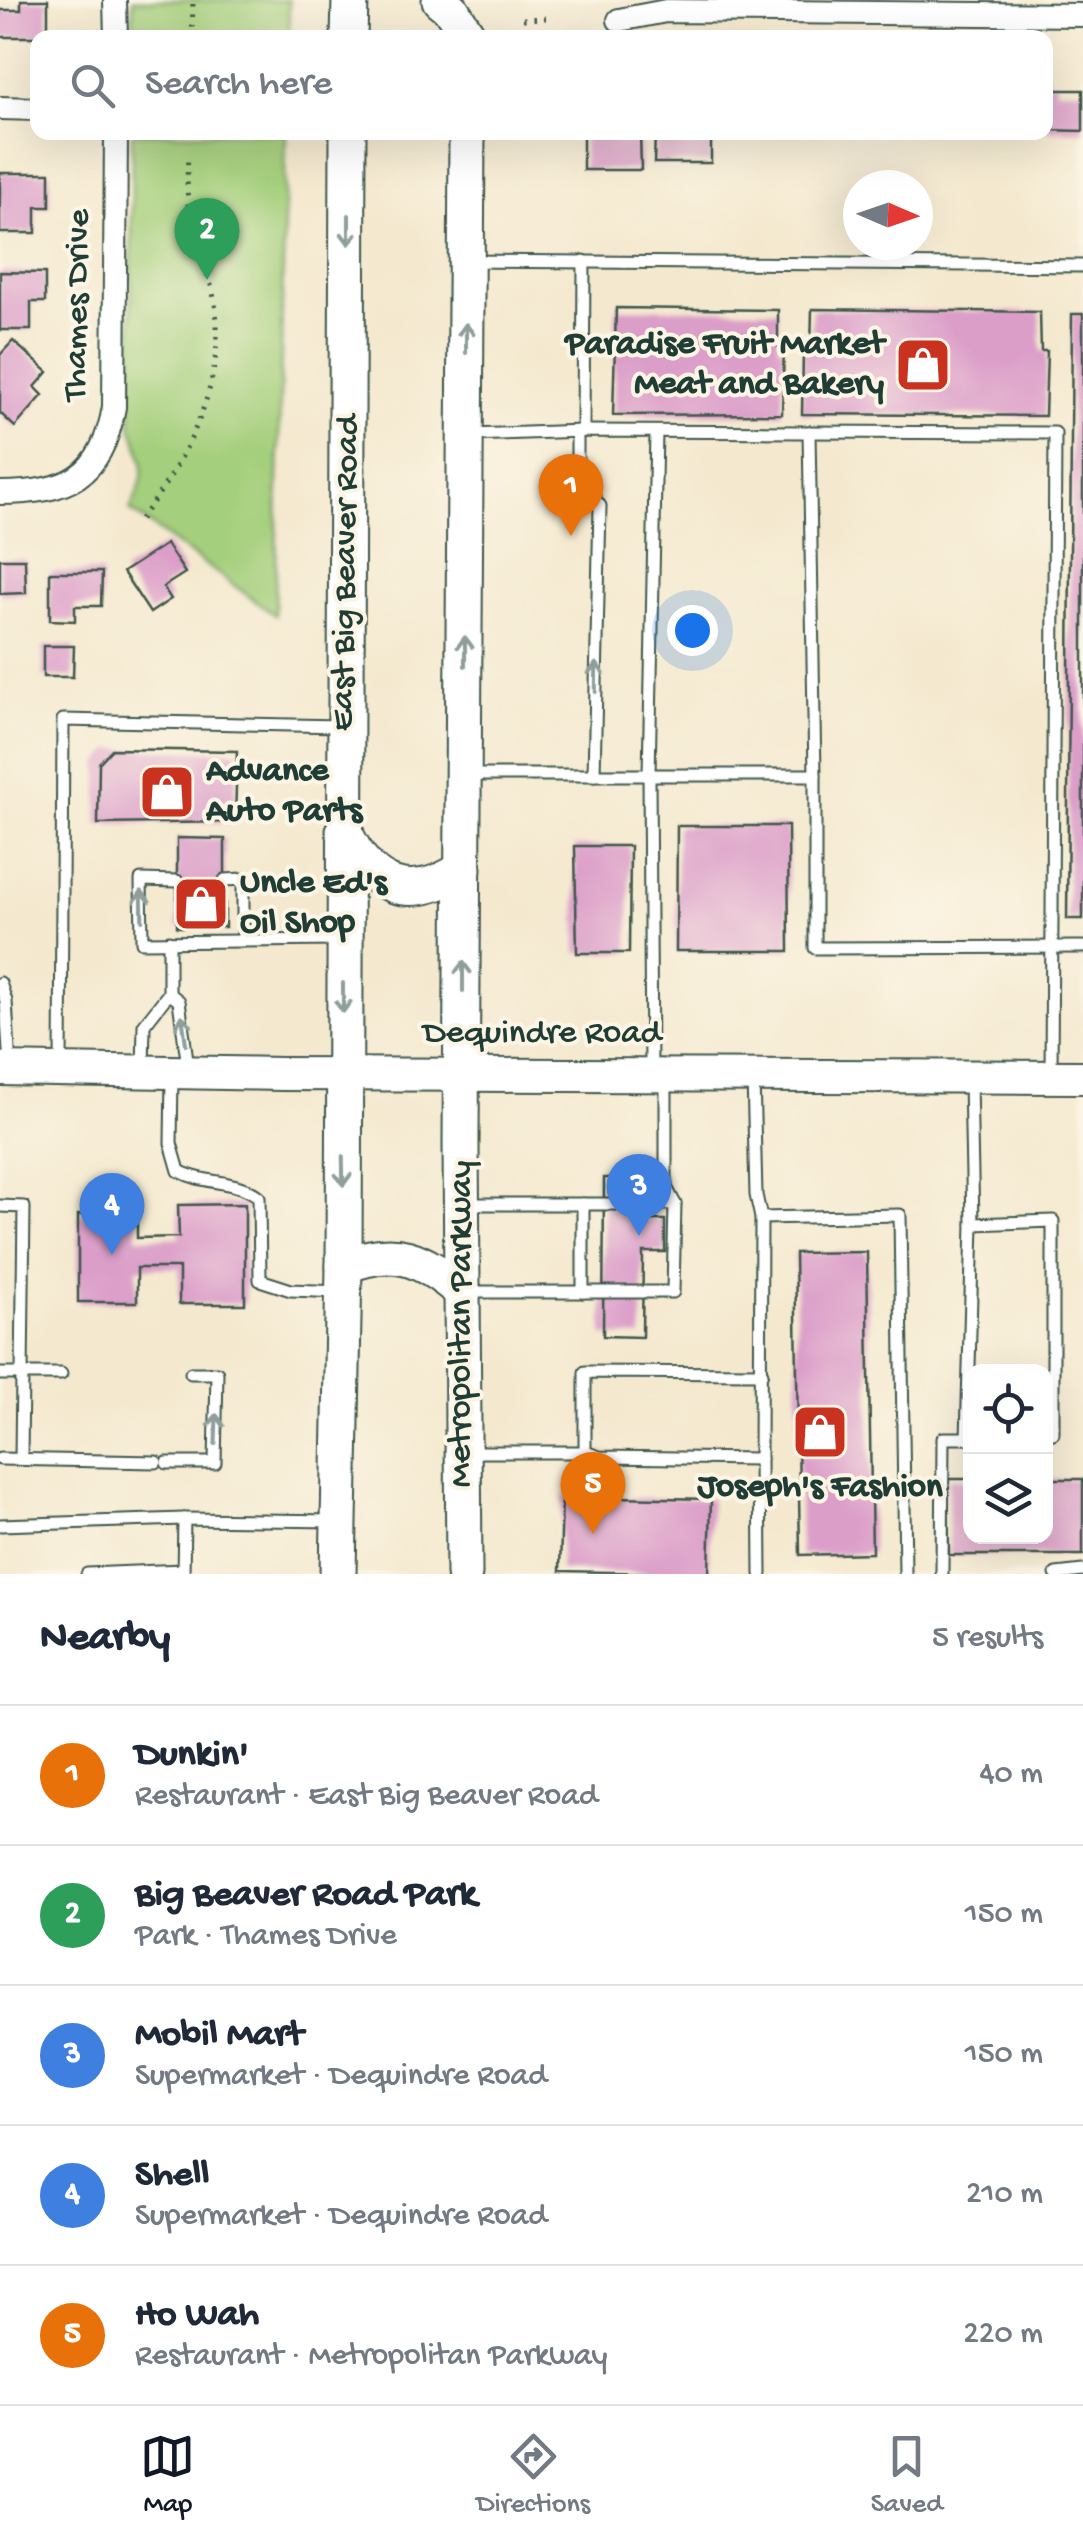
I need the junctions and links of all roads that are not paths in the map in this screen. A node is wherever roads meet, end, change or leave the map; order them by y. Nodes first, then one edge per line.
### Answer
1 (116, 0) edge
2 (350, 0) edge
3 (440, 0) edge
4 (468, 0) edge
5 (1083, 15) edge
6 (620, 20) dead end
7 (116, 30) edge
8 (349, 30) edge
9 (464, 30) edge
10 (468, 30) edge
11 (0, 108) edge
12 (30, 108) edge
13 (116, 140) edge
14 (348, 140) edge
15 (467, 140) edge
16 (466, 261) junction
17 (584, 262) junction
18 (1083, 266) edge
19 (580, 431) junction
20 (656, 432) junction
21 (808, 432) junction
22 (466, 435) junction
23 (0, 493) edge
24 (346, 726) junction
25 (815, 774) junction
26 (464, 775) junction
27 (594, 775) junction
28 (649, 775) junction
29 (344, 830) junction
30 (463, 870) junction
31 (177, 880) dead end
32 (225, 880) dead end
33 (344, 940) junction
34 (169, 941) junction
35 (243, 941) junction
36 (1050, 946) junction
37 (1083, 947) edge
38 (0, 983) edge
39 (170, 992) junction
40 (61, 1069) junction
41 (6, 1072) edge
42 (168, 1072) junction
43 (462, 1073) junction
44 (343, 1074) junction
45 (659, 1074) junction
46 (753, 1075) junction
47 (970, 1077) junction
48 (1067, 1077) edge
49 (462, 1204) junction
50 (583, 1204) junction
51 (675, 1204) junction
52 (0, 1206) edge
53 (761, 1218) junction
54 (973, 1224) junction
55 (344, 1279) junction
56 (462, 1292) junction
57 (583, 1292) junction
58 (970, 1364) edge
59 (190, 1373) dead end
60 (762, 1373) junction
61 (0, 1374) edge
62 (21, 1374) junction
63 (61, 1374) dead end
64 (1053, 1433) edge
65 (963, 1438) edge
66 (462, 1452) junction
67 (585, 1452) junction
68 (0, 1459) edge
69 (760, 1459) junction
70 (21, 1460) junction
71 (184, 1520) junction
72 (340, 1521) junction
73 (0, 1525) edge
74 (1083, 1571) edge
75 (183, 1572) edge
76 (87, 1574) edge
77 (338, 1574) edge
78 (464, 1574) edge
79 (761, 1574) edge
80 (906, 1574) edge
81 (942, 1574) edge
82 (1056, 1574) edge

1 - 7 street
2 - 8 main road
3 - 9 main road
4 - 10 main road
5 - 6 street
11 - 12 street
13 - 23 street, Thames Drive
14 -> 24 main road, East Big Beaver Road
15 - 16 main road
16 - 17 lane
22 -> 16 main road
17 - 18 lane
17 - 19 lane
19 - 20 lane
19 - 22 lane
27 -> 19 lane
20 - 21 lane
20 - 28 lane
21 - 25 lane
21 - 36 lane
26 -> 22 main road
24 - 29 main road, East Big Beaver Road
24 - 40 lane
25 - 28 lane
25 - 36 lane
26 - 27 lane
26 - 30 main road
27 - 28 lane
28 - 45 lane
29 - 30 main road
29 - 33 main road, East Big Beaver Road
43 -> 30 main road
34 -> 31 lane
32 - 35 lane
33 - 35 lane
33 -> 44 main road, East Big Beaver Road
34 - 35 lane
34 - 39 lane
36 - 37 lane
36 - 48 lane
38 - 41 lane
42 -> 39 lane
39 - 42 lane
40 - 41 main road, Dequindre Road
40 - 42 main road, Dequindre Road
42 - 44 main road, Dequindre Road
42 - 55 lane
43 - 44 main road, Dequindre Road
43 - 45 main road, Dequindre Road
43 - 49 main road, Metropolitan Parkway
44 -> 55 main road
45 - 46 main road, Dequindre Road
45 - 51 lane
46 - 47 main road, Dequindre Road
46 - 53 lane
47 - 48 main road, Dequindre Road
47 - 54 lane
49 - 50 lane
49 - 56 main road, Metropolitan Parkway
50 - 51 lane
50 - 57 lane
51 - 57 lane
52 - 62 lane
53 - 60 lane
53 - 80 lane
54 - 58 lane
54 - 64 lane
55 - 56 main road
55 - 72 main road
56 - 57 lane
56 - 66 main road, Metropolitan Parkway
70 -> 59 lane
60 - 67 lane
60 - 69 lane
61 - 62 lane
62 - 63 lane
62 - 70 lane
65 - 81 lane
66 - 67 lane
66 - 78 main road, Metropolitan Parkway
67 - 69 lane
68 - 70 lane
69 - 79 lane
71 - 72 lane
71 - 73 lane
71 - 75 lane
72 - 77 main road
74 - 82 lane
75 - 76 lane

